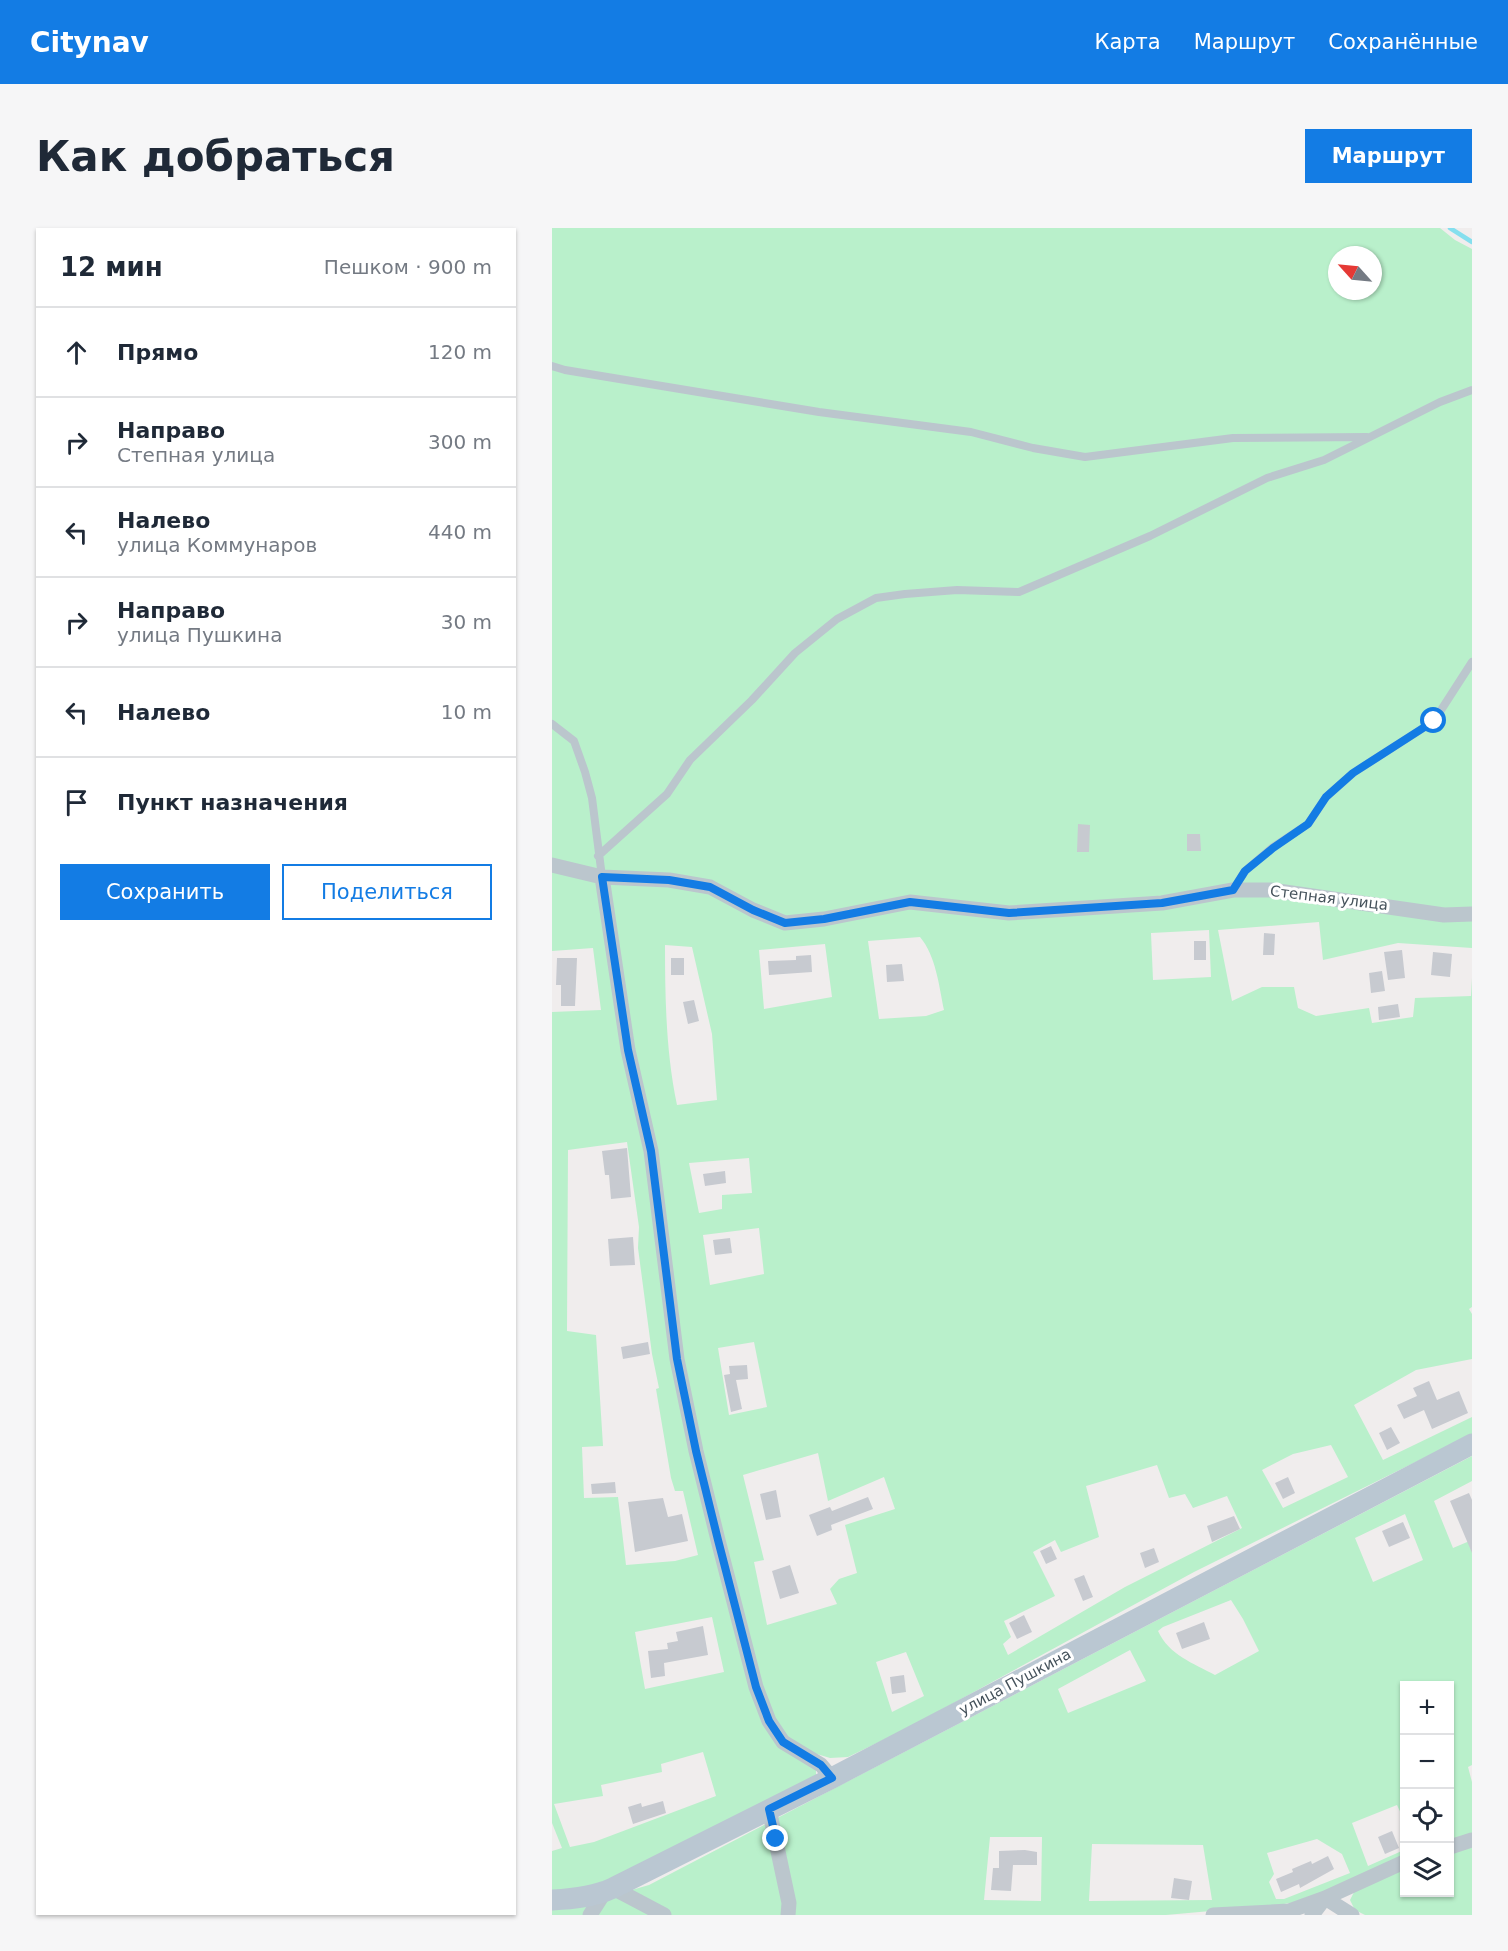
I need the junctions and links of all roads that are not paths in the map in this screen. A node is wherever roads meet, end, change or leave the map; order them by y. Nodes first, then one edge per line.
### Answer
1 (552, 366) edge
2 (1472, 390) edge
3 (1371, 437) junction
4 (1472, 662) edge
5 (552, 723) edge
6 (598, 856) junction
7 (552, 865) edge
8 (602, 877) junction
9 (1233, 890) junction
10 (1472, 914) edge
11 (1472, 1444) edge
12 (832, 1778) junction
13 (769, 1809) junction
14 (1472, 1840) edge
15 (1454, 1845) edge
16 (1400, 1864) edge
17 (608, 1890) junction
18 (1325, 1898) junction
19 (552, 1900) edge
20 (590, 1915) edge
21 (664, 1915) edge
22 (788, 1915) edge
23 (1213, 1915) edge
24 (1312, 1915) edge
25 (1352, 1915) edge

1 - 3 lane
2 - 3 lane
3 - 6 lane
4 - 9 lane
5 - 6 lane
6 - 8 lane
7 - 8 street, Степная улица
8 - 9 street, Степная улица
8 - 12 street
9 - 10 street, Степная улица
11 - 12 street, улица Пушкина
12 - 13 street, улица Пушкина
13 - 17 street, улица Пушкина
13 - 22 street
14 - 15 street
16 - 18 street
17 - 19 street, улица Пушкина
17 - 20 street
17 - 21 street
18 - 23 street
18 - 24 street
18 - 25 street

